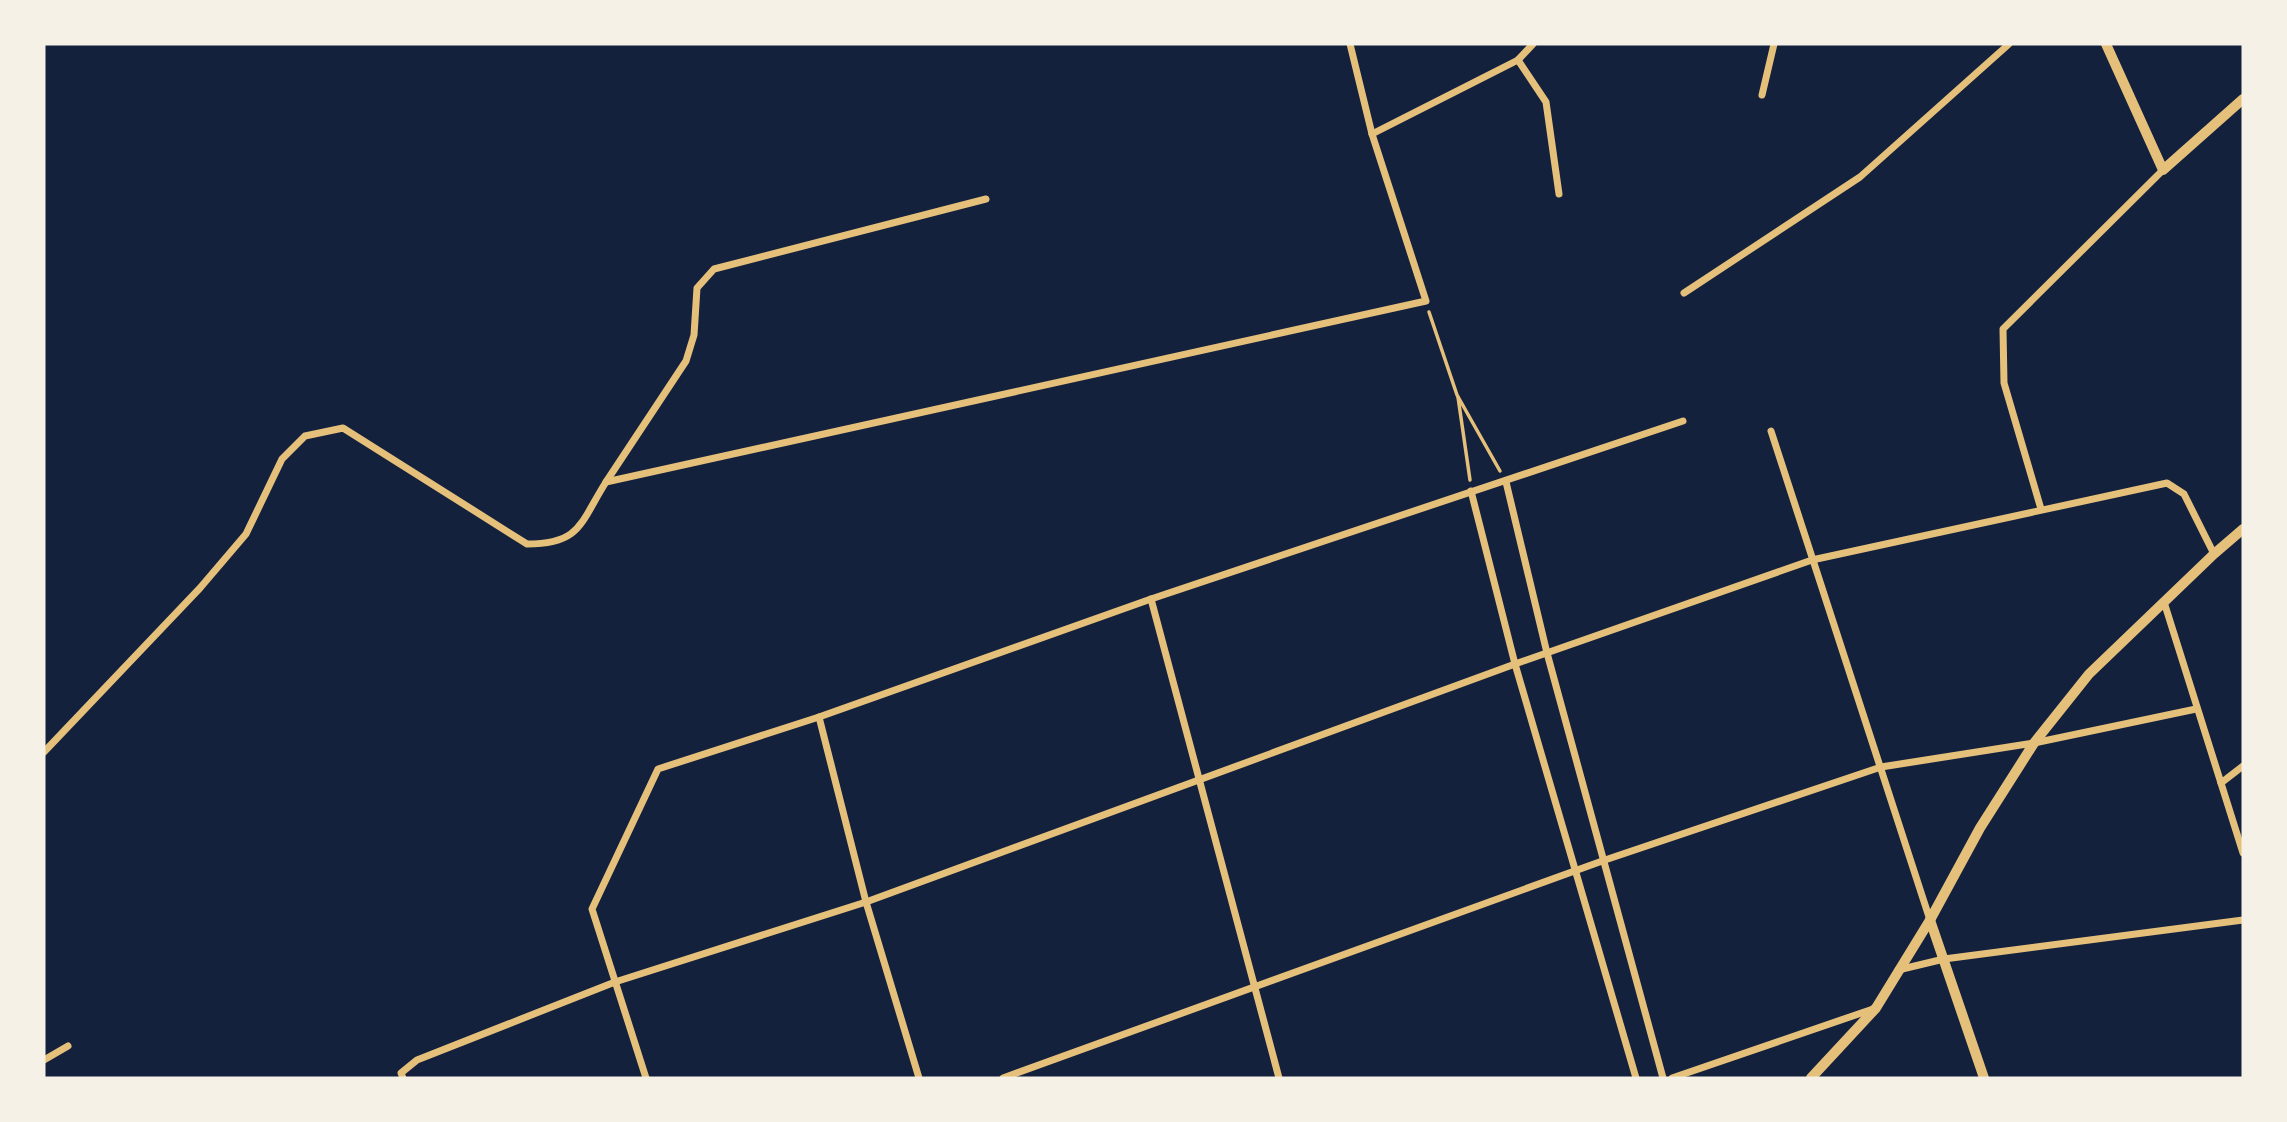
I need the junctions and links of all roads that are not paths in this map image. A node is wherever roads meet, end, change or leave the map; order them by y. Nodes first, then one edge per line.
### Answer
1 (1350, 44) edge
2 (1533, 44) edge
3 (1774, 44) edge
4 (2009, 44) edge
5 (2106, 44) edge
6 (1518, 60) junction
7 (1762, 95) dead end
8 (2243, 99) edge
9 (1372, 134) junction
10 (2164, 170) junction
11 (1559, 194) dead end
12 (986, 199) dead end
13 (1684, 293) dead end
14 (1683, 421) dead end
15 (1771, 431) dead end
16 (606, 482) junction
17 (1506, 482) junction
18 (1471, 491) junction
19 (2041, 509) junction
20 (2243, 529) edge
21 (2214, 554) junction
22 (1812, 560) junction
23 (1152, 599) junction
24 (2164, 602) junction
25 (1547, 653) junction
26 (1515, 664) junction
27 (2196, 709) junction
28 (819, 718) junction
29 (2034, 743) junction
30 (44, 752) edge
31 (2243, 766) edge
32 (1881, 767) junction
33 (1201, 779) junction
34 (2221, 783) junction
35 (2243, 853) edge
36 (1605, 860) junction
37 (1577, 870) junction
38 (866, 902) junction
39 (1930, 920) junction
40 (2243, 920) edge
41 (1944, 959) junction
42 (1898, 970) junction
43 (615, 982) junction
44 (1255, 989) junction
45 (1876, 1008) junction
46 (68, 1046) dead end
47 (44, 1060) edge
48 (402, 1075) edge
49 (646, 1078) edge
50 (919, 1078) edge
51 (1003, 1078) edge
52 (1279, 1078) edge
53 (1636, 1078) edge
54 (1663, 1078) edge
55 (1672, 1078) edge
56 (1811, 1078) edge
57 (1984, 1078) edge

1 - 9 street
2 - 6 street
3 - 7 street
4 - 13 street
5 - 10 street
6 - 9 street
6 - 11 street
8 - 10 street
9 - 16 street
10 - 19 street
12 - 16 street
14 - 17 street
15 - 22 street
16 - 30 street
17 - 18 street
17 - 25 street
18 - 23 street
18 - 26 street
19 - 21 street
19 - 22 street
20 - 21 street
21 - 24 street
22 - 25 street
22 - 32 street
23 - 28 street
23 - 33 street
24 - 27 street
24 - 29 street
25 - 26 street
25 - 36 street
26 - 33 street
26 - 37 street
27 - 29 street
27 - 34 street
28 - 38 street
28 - 43 street
29 - 32 street
29 - 39 street
31 - 34 street
32 - 36 street
32 - 39 street
33 - 38 street
33 - 44 street
34 - 35 street
36 - 37 street
36 - 54 street
37 - 44 street
37 - 53 street
38 - 43 street
38 - 50 street
39 - 41 street
39 - 42 street
40 - 41 street
41 - 42 street
41 - 57 street
42 - 45 street
43 - 48 street
43 - 49 street
44 - 51 street
44 - 52 street
45 - 55 street
45 - 56 street
46 - 47 street

